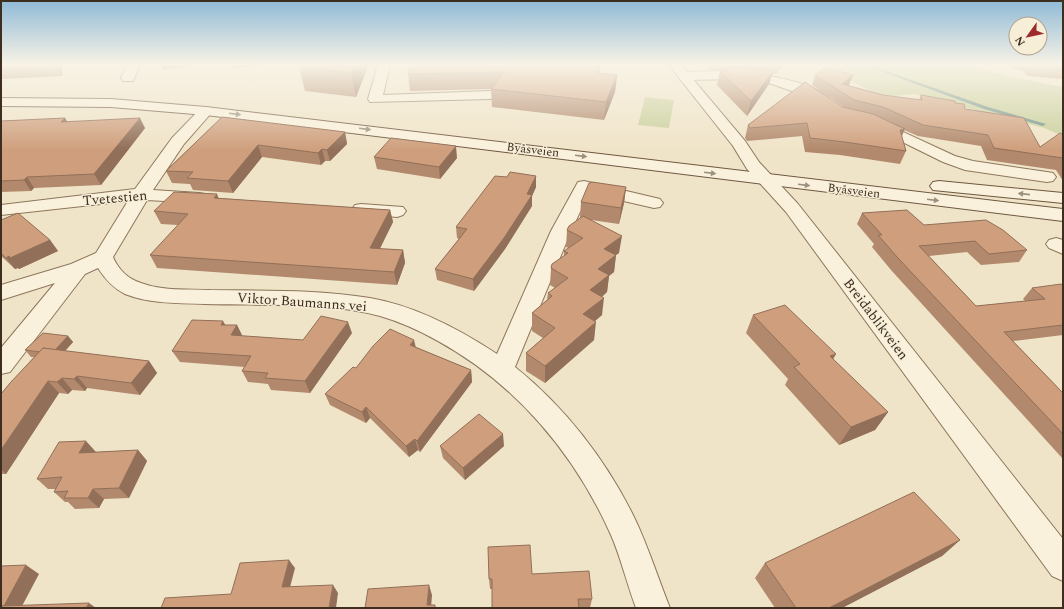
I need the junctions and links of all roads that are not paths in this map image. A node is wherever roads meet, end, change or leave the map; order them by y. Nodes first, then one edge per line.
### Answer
1 (146, 93) edge
2 (376, 93) edge
3 (699, 93) edge
4 (812, 93) edge
5 (490, 94) dead end
6 (224, 99) dead end
7 (1, 102) edge
8 (206, 111) junction
9 (838, 111) edge
10 (858, 118) edge
11 (717, 159) dead end
12 (759, 172) junction
13 (1047, 177) dead end
14 (141, 194) junction
15 (1063, 198) edge
16 (212, 199) edge
17 (654, 203) dead end
18 (348, 208) edge
19 (1, 210) edge
20 (397, 212) dead end
21 (1063, 215) edge
22 (103, 257) junction
23 (78, 270) junction
24 (1, 293) edge
25 (1, 365) edge
26 (502, 370) junction
27 (1063, 565) edge
28 (652, 608) edge

1 - 6 street
2 - 5 street
3 - 12 street, Breidablikveien
4 - 9 street, Breidablikveien
7 - 8 street, Byåsveien
8 -> 12 street, Byåsveien
8 - 14 street
10 - 13 street
11 - 12 street, Byåsveien
15 -> 12 street, Byåsveien
12 -> 21 street, Byåsveien
12 - 27 street, Breidablikveien
14 - 16 street, Tvetestien
14 - 19 street, Tvetestien
14 - 22 street
17 - 26 street
18 - 20 street
22 - 23 street
22 - 26 street, Viktor Baumanns vei
23 - 24 street
23 - 25 street
26 - 28 street, Viktor Baumanns vei

